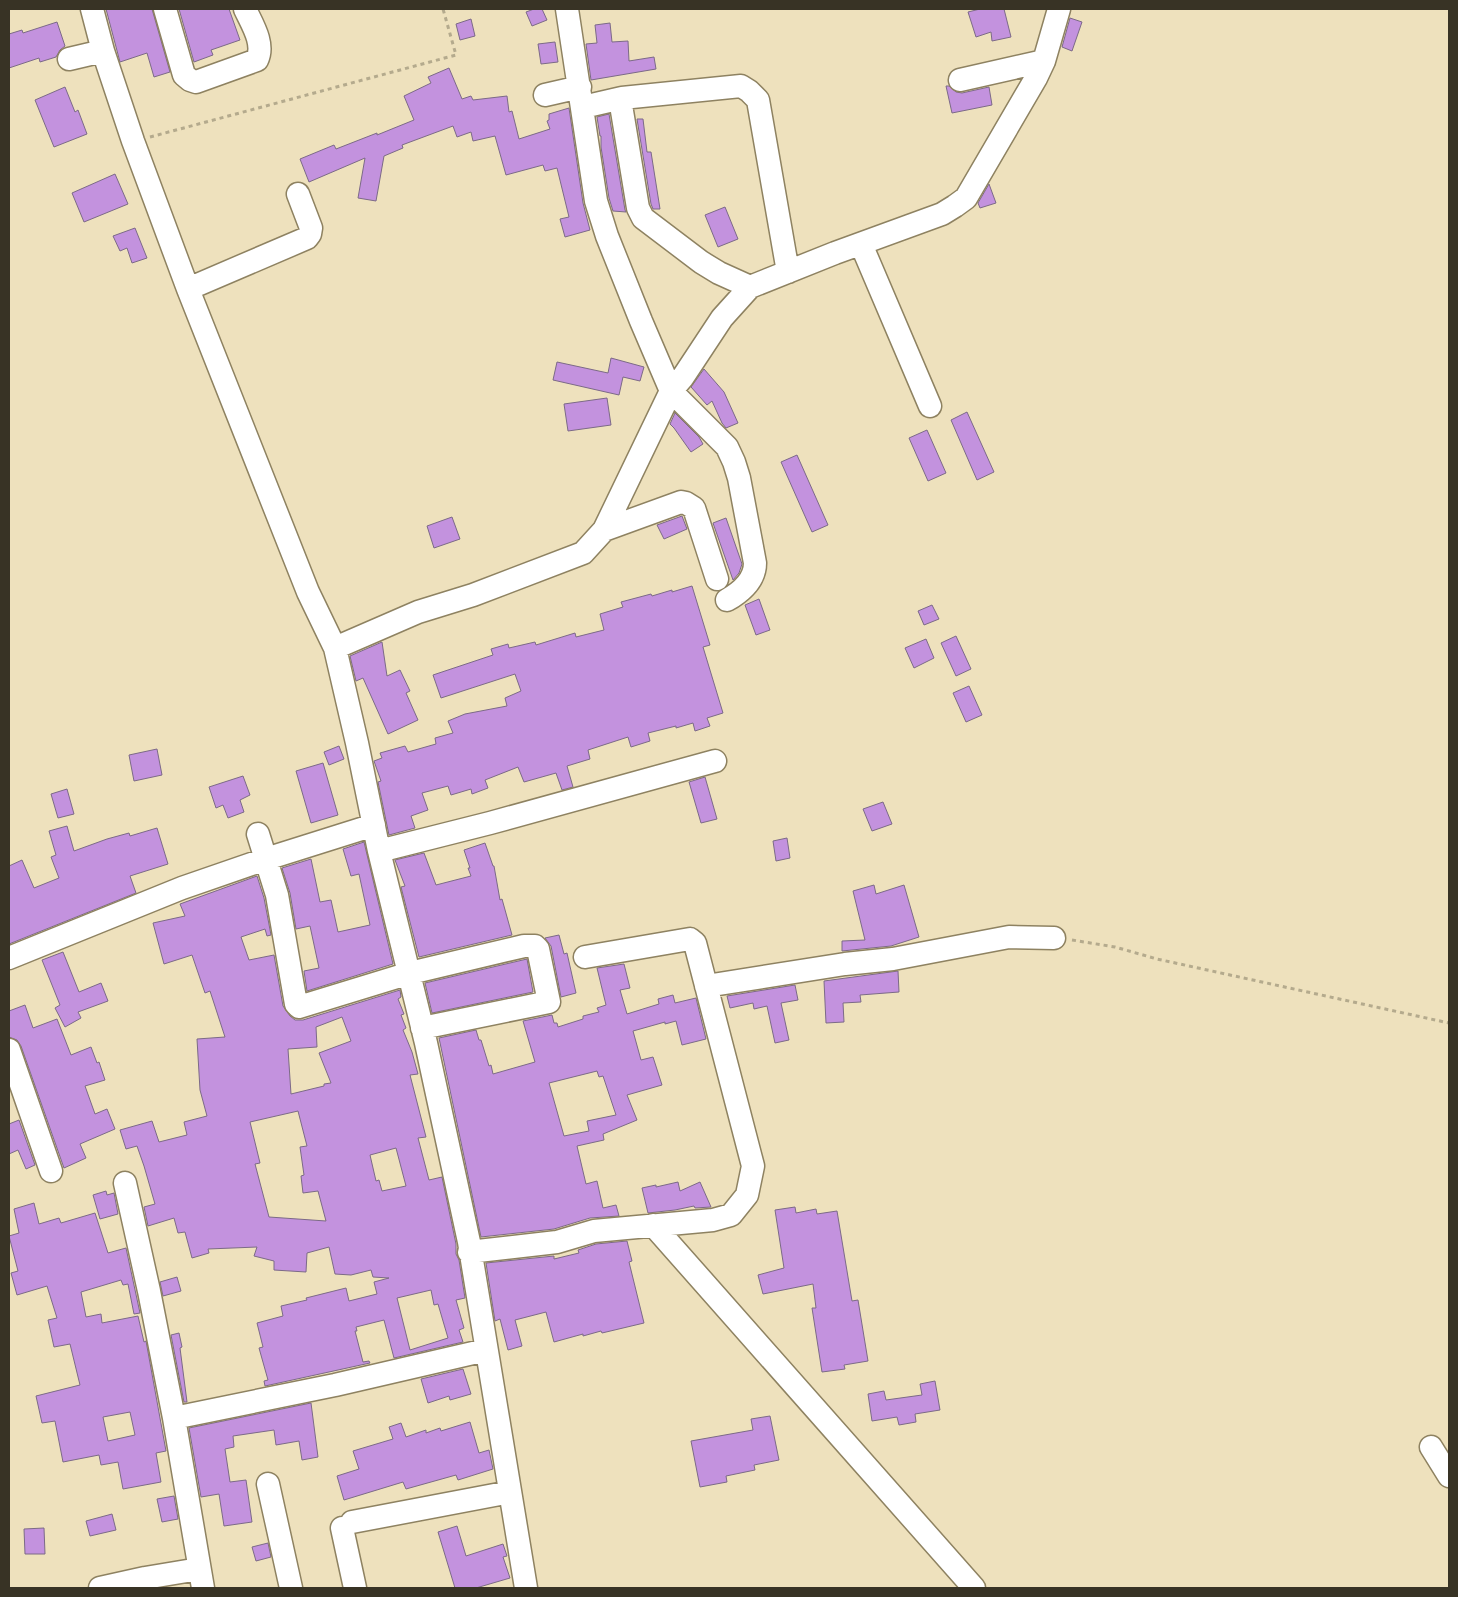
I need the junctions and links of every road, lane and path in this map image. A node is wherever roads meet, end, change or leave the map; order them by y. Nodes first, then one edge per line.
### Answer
1 (92, 9) edge
2 (164, 9) edge
3 (245, 9) edge
4 (443, 9) edge
5 (567, 9) edge
6 (1059, 9) edge
7 (103, 51) junction
8 (69, 58) dead end
9 (1044, 61) junction
10 (960, 80) dead end
11 (544, 95) dead end
12 (582, 97) junction
13 (622, 98) junction
14 (133, 141) junction
15 (298, 194) dead end
16 (861, 244) junction
17 (788, 272) junction
18 (750, 287) junction
19 (188, 289) junction
20 (671, 392) junction
21 (930, 406) dead end
22 (604, 530) junction
23 (717, 579) dead end
24 (727, 600) dead end
25 (335, 648) junction
26 (715, 761) dead end
27 (374, 825) junction
28 (258, 834) dead end
29 (379, 851) junction
30 (266, 859) junction
31 (1054, 938) joint
32 (585, 957) dead end
33 (9, 958) edge
34 (410, 973) junction
35 (706, 986) junction
36 (1449, 1023) edge
37 (422, 1028) junction
38 (9, 1050) edge
39 (51, 1171) dead end
40 (125, 1183) dead end
41 (653, 1225) junction
42 (470, 1252) junction
43 (486, 1350) junction
44 (174, 1418) junction
45 (1431, 1447) dead end
46 (1449, 1476) edge
47 (268, 1484) dead end
48 (510, 1492) junction
49 (201, 1579) edge
50 (100, 1588) edge
51 (291, 1588) edge
52 (355, 1588) edge
53 (526, 1588) edge
54 (974, 1588) edge

1 - 7 street
2 - 3 street
4 - 14 path
5 - 12 street
6 - 9 street
7 - 8 street
7 - 14 street
9 - 10 street
9 - 16 street
11 - 12 street
12 - 13 street
12 - 20 street
13 - 17 street
13 - 18 street
14 - 19 street
15 - 19 street
16 - 17 street
16 - 21 street
17 - 18 street
18 - 20 street
19 - 25 street
20 - 22 street
20 - 24 street
22 - 23 street
22 - 25 street
25 - 27 street
26 - 29 street
27 - 29 street
27 - 30 street
28 - 30 street
29 - 34 street
30 - 33 street
30 - 34 street
31 - 35 street
31 - 36 path
32 - 35 street
34 - 37 street
34 - 37 street
35 - 41 street
37 - 42 street
38 - 39 street
40 - 44 street
41 - 42 street
41 - 54 street
42 - 43 street
43 - 44 street
43 - 48 street
44 - 49 street
45 - 46 street
47 - 51 street
48 - 52 street
48 - 53 street
49 - 50 street

